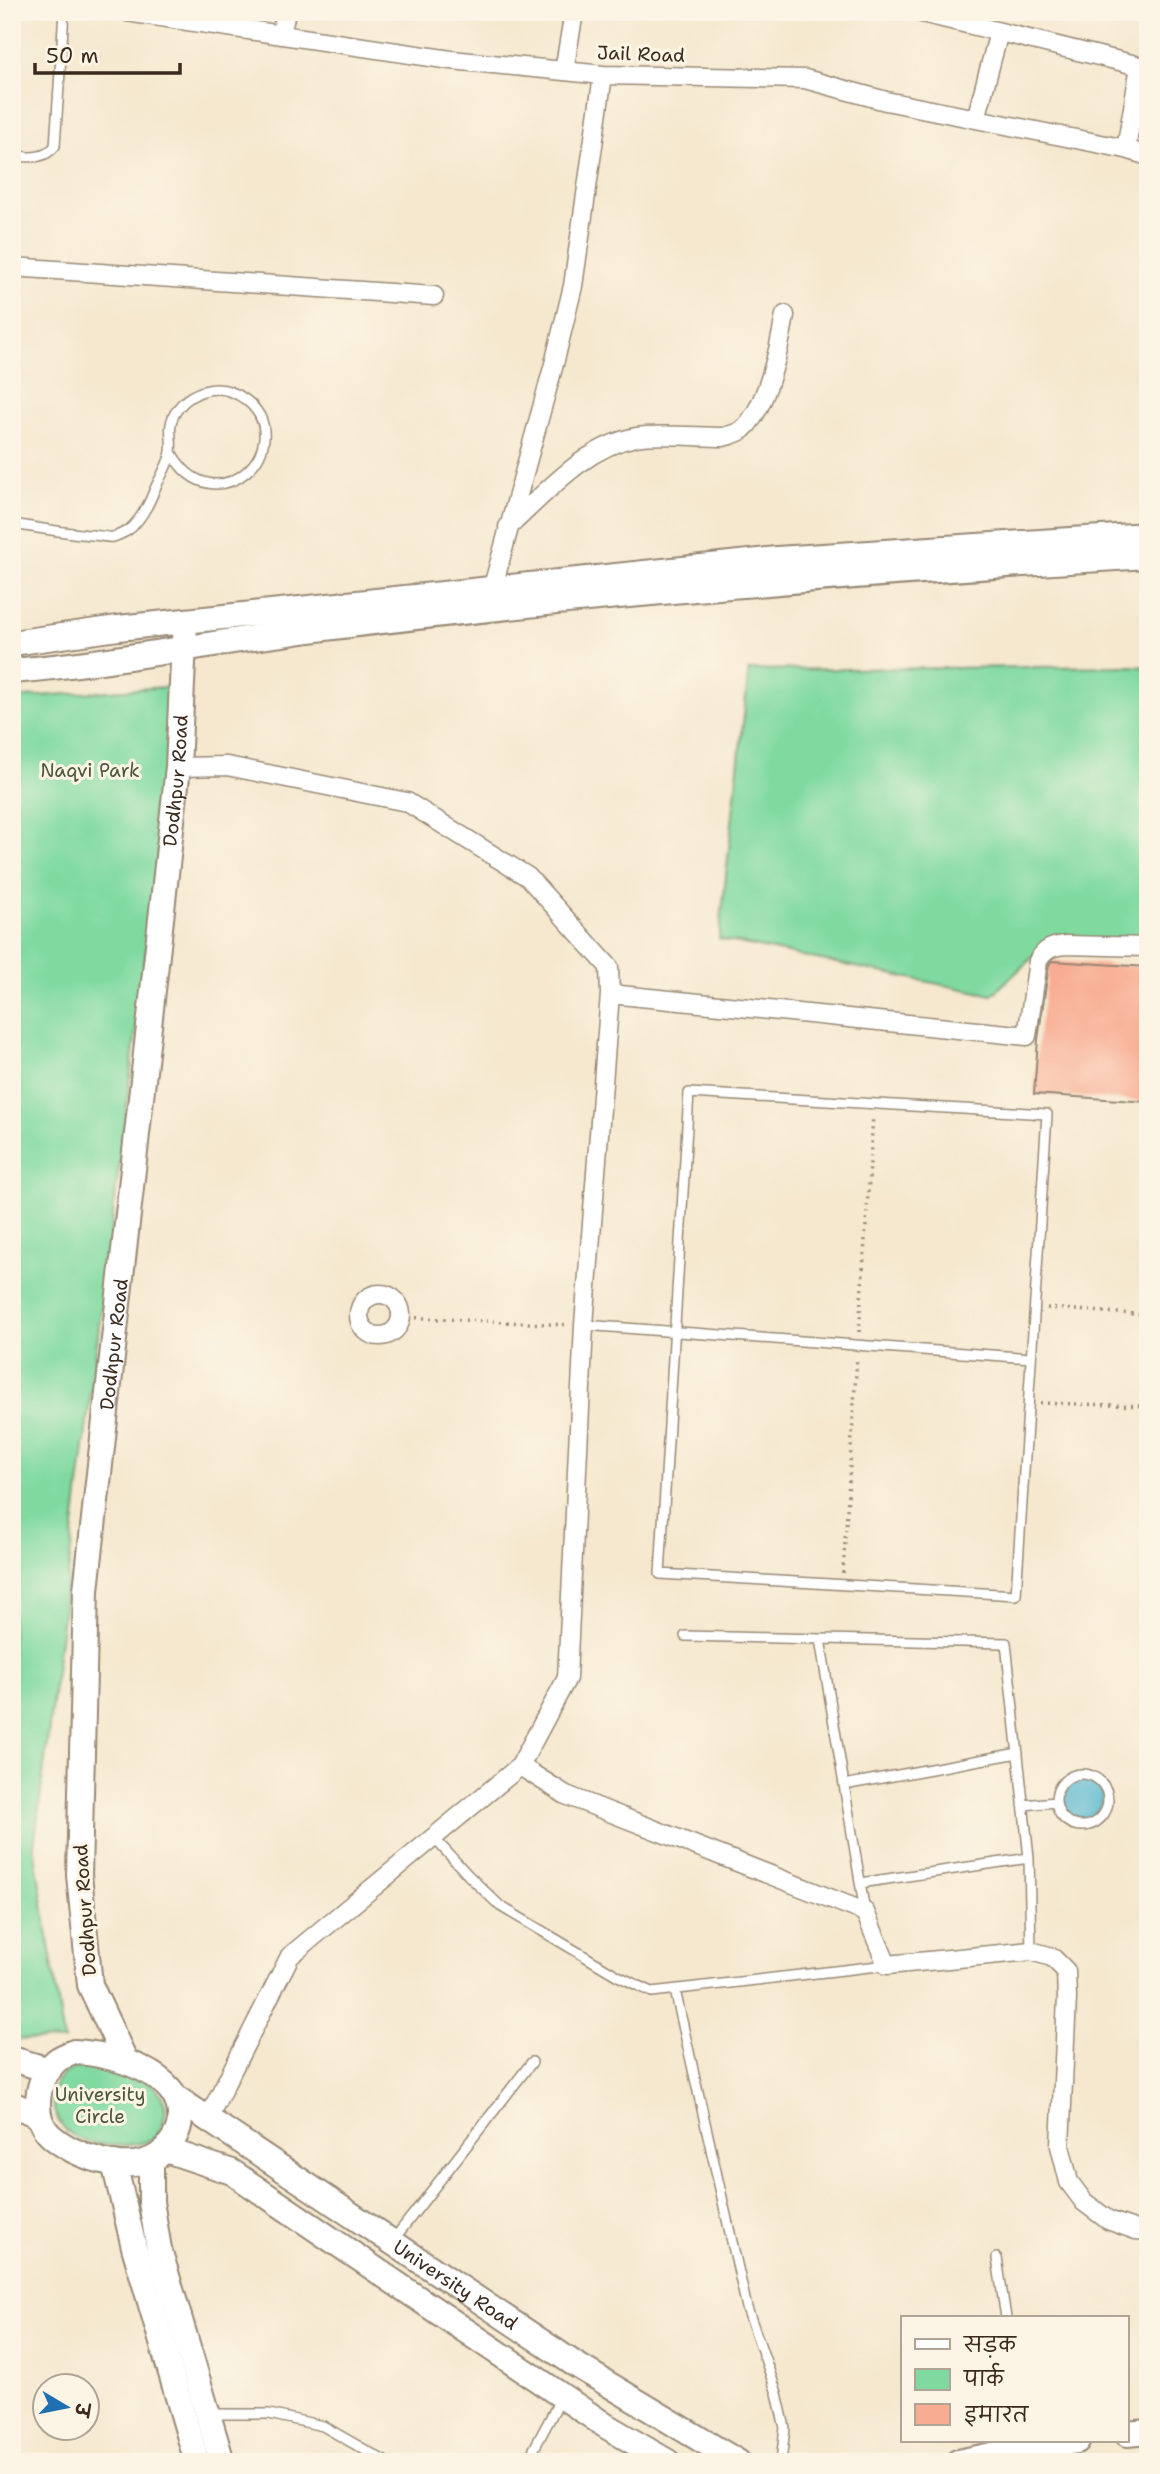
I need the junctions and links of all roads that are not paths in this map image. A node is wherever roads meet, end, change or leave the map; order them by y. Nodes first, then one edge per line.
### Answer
1 (64, 12) edge
2 (127, 12) edge
3 (285, 12) edge
4 (574, 12) edge
5 (918, 12) edge
6 (999, 32) junction
7 (281, 34) junction
8 (1144, 67) edge
9 (564, 71) junction
10 (603, 75) junction
11 (976, 119) junction
12 (1126, 149) junction
13 (12, 156) edge
14 (1148, 156) edge
15 (12, 267) edge
16 (434, 296) dead end
17 (785, 315) dead end
18 (171, 452) junction
19 (12, 524) edge
20 (508, 527) junction
21 (1148, 535) edge
22 (1148, 556) edge
23 (490, 601) junction
24 (185, 621) junction
25 (12, 643) edge
26 (184, 649) junction
27 (12, 671) edge
28 (178, 767) junction
29 (1148, 947) edge
30 (610, 994) junction
31 (584, 1325) junction
32 (674, 1332) junction
33 (1031, 1358) junction
34 (685, 1636) dead end
35 (820, 1639) junction
36 (1018, 1753) junction
37 (520, 1766) junction
38 (844, 1785) junction
39 (1056, 1802) junction
40 (1023, 1805) junction
41 (434, 1838) junction
42 (1029, 1858) junction
43 (860, 1883) junction
44 (865, 1912) junction
45 (1031, 1951) junction
46 (887, 1965) junction
47 (675, 1990) junction
48 (12, 2059) edge
49 (126, 2062) junction
50 (532, 2062) dead end
51 (49, 2070) junction
52 (178, 2099) junction
53 (12, 2104) edge
54 (39, 2116) junction
55 (207, 2120) junction
56 (159, 2155) junction
57 (114, 2162) junction
58 (1148, 2231) edge
59 (393, 2241) junction
60 (997, 2258) dead end
61 (1006, 2316) edge
62 (562, 2396) junction
63 (208, 2414) junction
64 (1148, 2432) edge
65 (1128, 2434) edge
66 (1061, 2442) edge
67 (1030, 2444) edge
68 (197, 2462) edge
69 (222, 2462) edge
70 (386, 2462) edge
71 (527, 2462) edge
72 (668, 2462) edge
73 (738, 2462) edge
74 (781, 2462) edge
75 (958, 2462) edge

1 - 13 lane
2 - 7 street, Jail Road
3 - 7 street
4 - 9 street
5 - 6 street
6 - 8 street
6 - 11 street
7 - 9 street, Jail Road
8 - 12 street
9 - 10 street, Jail Road
10 - 11 street, Jail Road
10 - 20 street
11 - 12 street, Jail Road
12 - 14 street, Jail Road
15 - 16 street
17 - 20 street
18 - 18 lane
18 - 19 lane
20 - 23 street
21 - 23 main road
22 - 23 main road
23 - 24 main road
23 - 26 main road
24 - 25 main road
24 - 26 main road, Dodhpur Road
26 - 27 main road
26 - 28 main road, Dodhpur Road
28 - 30 street
28 - 49 main road, Dodhpur Road
29 - 30 street
30 - 31 street
31 - 32 lane
31 - 37 street
32 - 33 lane
32 - 33 lane
32 - 33 lane
34 - 35 lane
35 - 36 lane
35 - 38 lane
36 - 38 lane
36 - 40 lane
37 - 41 street
37 - 44 street
38 - 43 lane
39 - 39 lane
39 - 40 lane
40 - 42 lane
41 - 47 lane
41 - 55 street
42 - 43 lane
42 - 45 lane
43 - 44 lane
44 - 46 street
45 - 46 street
45 - 58 street
46 - 47 lane
47 - 74 lane
48 - 51 main road
49 - 51 main road
49 - 52 main road
50 - 59 lane
51 - 54 main road
52 - 55 main road, University Road
52 - 56 main road
53 - 54 main road
54 - 57 main road
55 - 59 main road, University Road
56 - 57 main road
56 - 62 main road
56 - 63 main road
57 - 68 main road
59 - 73 main road, University Road
60 - 61 lane
62 - 71 lane
62 - 72 main road
63 - 69 main road
63 - 70 lane
64 - 65 main road
66 - 67 main road
67 - 75 main road

